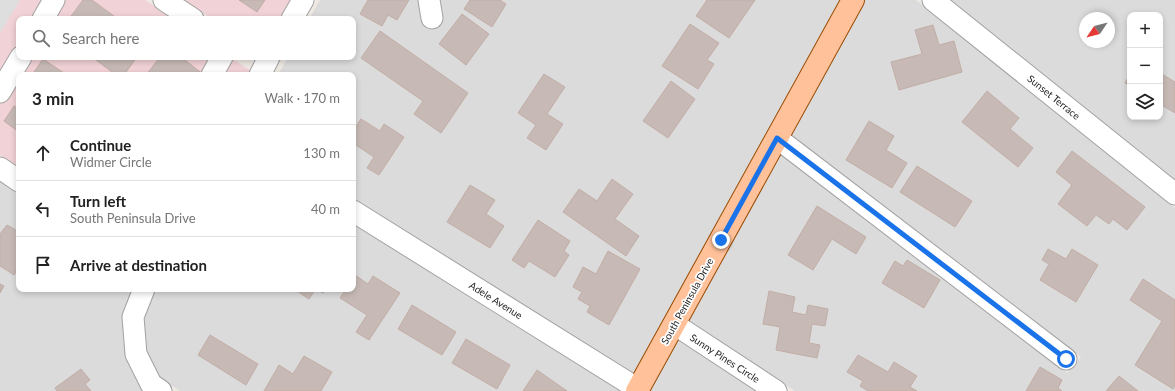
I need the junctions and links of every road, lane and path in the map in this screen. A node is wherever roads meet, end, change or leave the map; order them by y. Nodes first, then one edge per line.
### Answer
1 (54, 0) edge
2 (164, 0) edge
3 (853, 0) edge
4 (933, 0) edge
5 (45, 16) edge
6 (188, 16) edge
7 (18, 60) edge
8 (220, 60) edge
9 (214, 72) edge
10 (0, 92) edge
11 (777, 138) junction
12 (0, 168) edge
13 (16, 179) edge
14 (1175, 194) edge
15 (356, 213) edge
16 (143, 292) edge
17 (674, 324) junction
18 (1066, 359) dead end
19 (638, 390) edge
20 (161, 391) edge
21 (776, 391) edge

1 - 5 street
2 - 6 street
3 - 11 main road, South Peninsula Drive
4 - 14 street, Sunset Terrace
7 - 10 street
8 - 9 street
11 - 17 main road, South Peninsula Drive
11 - 18 street
12 - 13 street
15 - 19 street, Adele Avenue
16 - 20 street
17 - 19 main road, South Peninsula Drive
17 - 21 street, Sunny Pines Circle

